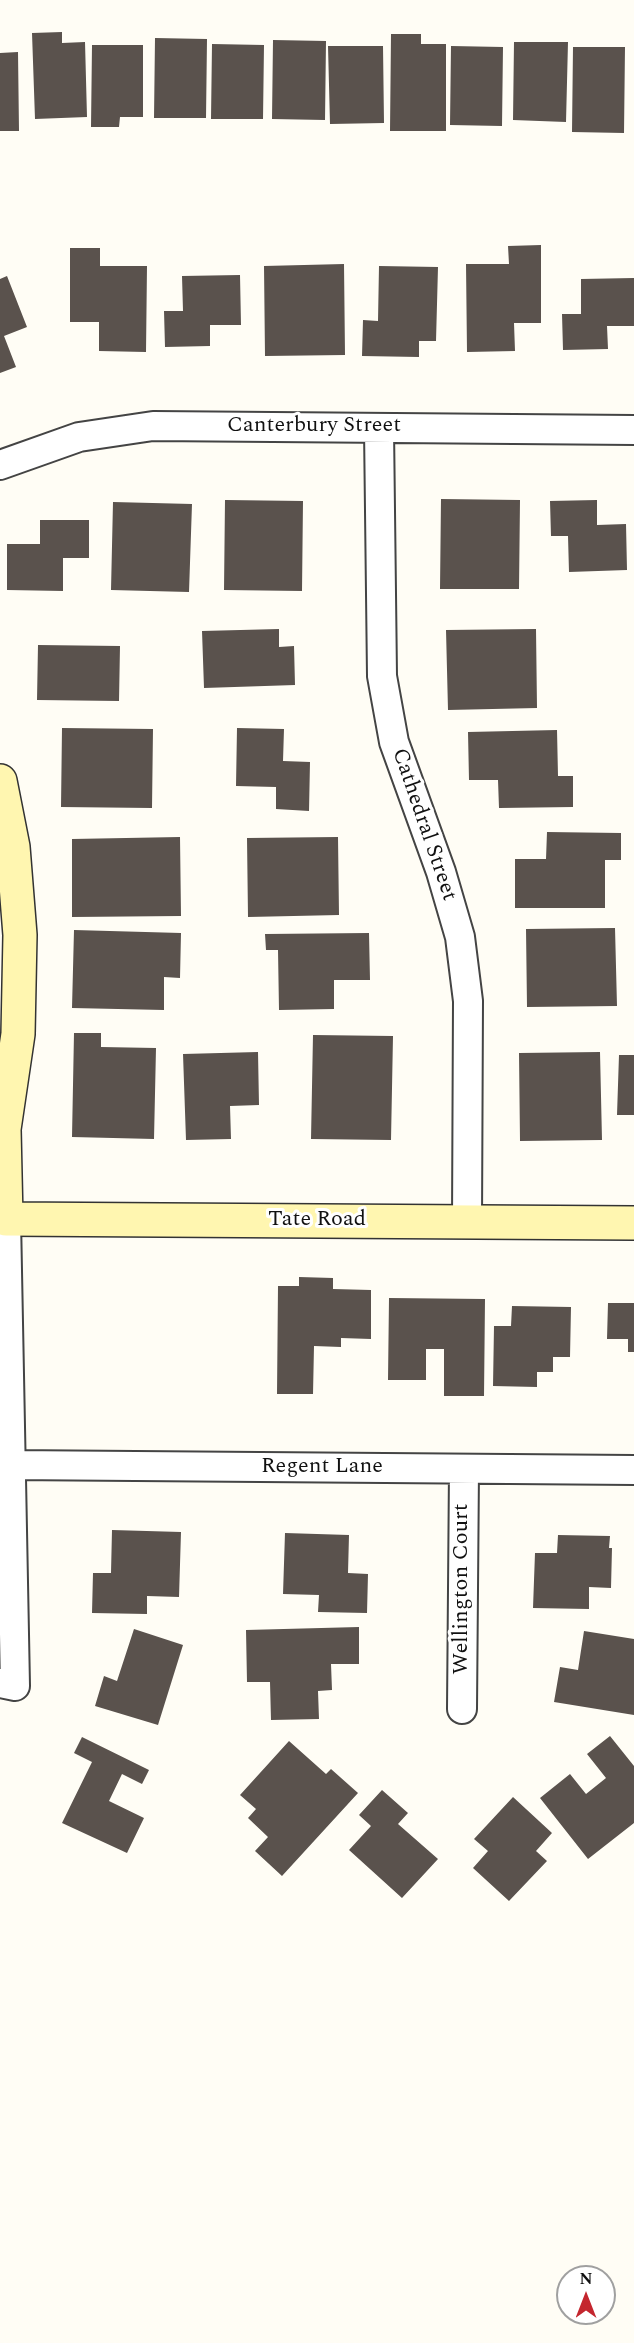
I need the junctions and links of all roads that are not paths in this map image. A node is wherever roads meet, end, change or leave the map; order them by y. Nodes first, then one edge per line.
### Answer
1 (379, 428) junction
2 (634, 430) edge
3 (0, 465) edge
4 (0, 781) edge
5 (3, 1219) edge
6 (467, 1222) junction
7 (634, 1223) edge
8 (11, 1465) junction
9 (464, 1469) junction
10 (634, 1470) edge
11 (7, 1684) edge
12 (462, 1709) dead end

1 - 2 street, Canterbury Street
1 - 3 street, Canterbury Street
1 - 6 street, Cathedral Street
4 - 5 street
5 - 6 street, Tate Road
5 - 8 street
6 - 7 street, Tate Road
8 - 9 street, Regent Lane
8 - 11 street
9 - 10 street, Regent Lane
9 - 12 street, Wellington Court

